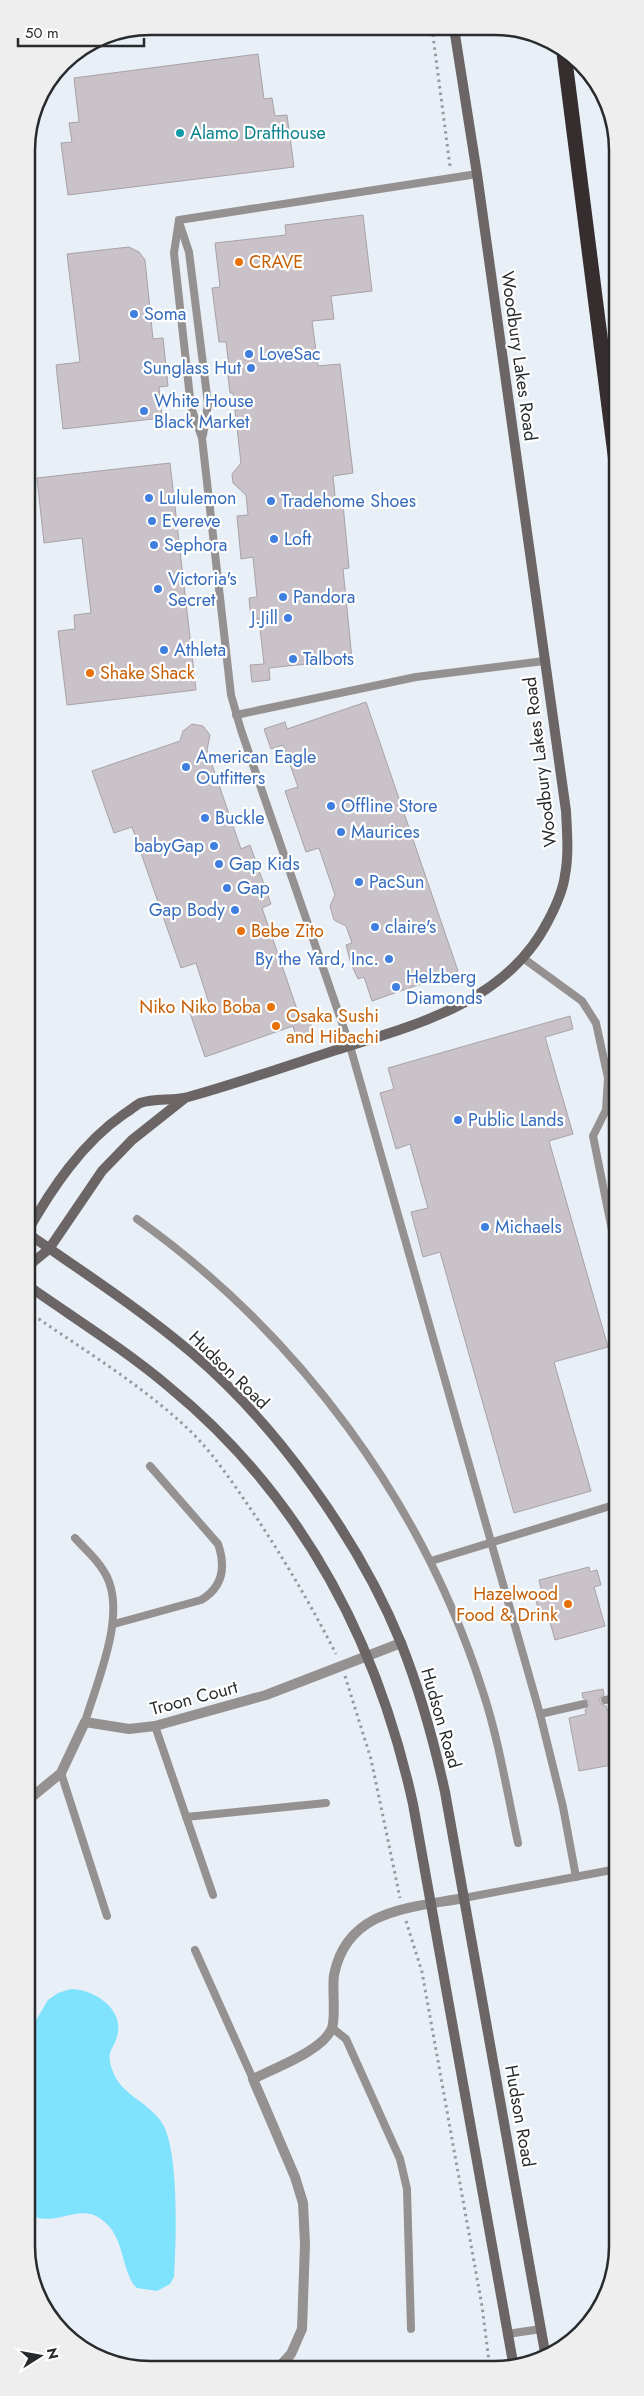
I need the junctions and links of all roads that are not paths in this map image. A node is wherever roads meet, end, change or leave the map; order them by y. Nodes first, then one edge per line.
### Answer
1 (455, 35) edge
2 (565, 60) edge
3 (477, 174) junction
4 (179, 220) junction
5 (609, 407) edge
6 (202, 438) junction
7 (544, 661) junction
8 (236, 715) junction
9 (523, 958) junction
10 (350, 1046) junction
11 (187, 1097) junction
12 (609, 1215) edge
13 (35, 1219) edge
14 (137, 1219) dead end
15 (35, 1239) edge
16 (49, 1249) junction
17 (35, 1260) edge
18 (35, 1291) edge
19 (150, 1466) dead end
20 (609, 1506) edge
21 (75, 1538) dead end
22 (492, 1542) junction
23 (431, 1561) junction
24 (114, 1624) junction
25 (401, 1643) junction
26 (368, 1656) junction
27 (609, 1699) edge
28 (605, 1700) dead end
29 (584, 1704) dead end
30 (540, 1714) junction
31 (86, 1722) junction
32 (155, 1726) junction
33 (61, 1773) junction
34 (35, 1794) edge
35 (326, 1803) dead end
36 (186, 1817) junction
37 (518, 1843) dead end
38 (609, 1871) edge
39 (576, 1877) junction
40 (213, 1895) dead end
41 (464, 1898) junction
42 (430, 1904) junction
43 (107, 1916) dead end
44 (194, 1950) dead end
45 (332, 2028) junction
46 (252, 2079) junction
47 (411, 2329) dead end
48 (541, 2329) junction
49 (507, 2334) junction
50 (544, 2349) edge
51 (512, 2360) edge
52 (284, 2361) edge

1 - 3 street, Woodbury Lakes Road
2 - 5 highway
3 - 4 lane
3 - 7 street, Woodbury Lakes Road
4 - 6 lane
4 - 6 lane
6 - 8 lane
7 - 8 lane
7 - 9 street, Woodbury Lakes Road
8 - 10 lane
9 - 10 street, Woodbury Lakes Road
9 - 12 lane
10 - 11 street, Woodbury Lakes Road
10 - 22 lane
11 - 13 street, Woodbury Lakes Road
11 - 16 street
14 - 23 lane
15 - 16 street, Hudson Road
16 - 17 street
16 - 25 street, Hudson Road
18 - 26 street
19 - 24 lane
20 - 22 lane
21 - 24 lane
22 - 23 lane
22 - 30 lane
23 - 37 lane
24 - 31 lane
25 - 26 street, Troon Court
25 - 41 street, Hudson Road
26 - 32 street, Troon Court
26 - 42 street
27 - 28 lane
29 - 30 lane
30 - 39 lane
31 - 32 street, Troon Court
31 - 33 street
32 - 36 lane
33 - 34 street
33 - 43 lane
35 - 36 lane
36 - 40 lane
38 - 39 lane
39 - 41 lane
41 - 42 street
41 - 48 street, Hudson Road
42 - 45 street
42 - 49 street
44 - 46 lane
45 - 46 street
45 - 47 lane
46 - 52 street
48 - 49 lane
48 - 50 street, Hudson Road
49 - 51 street

